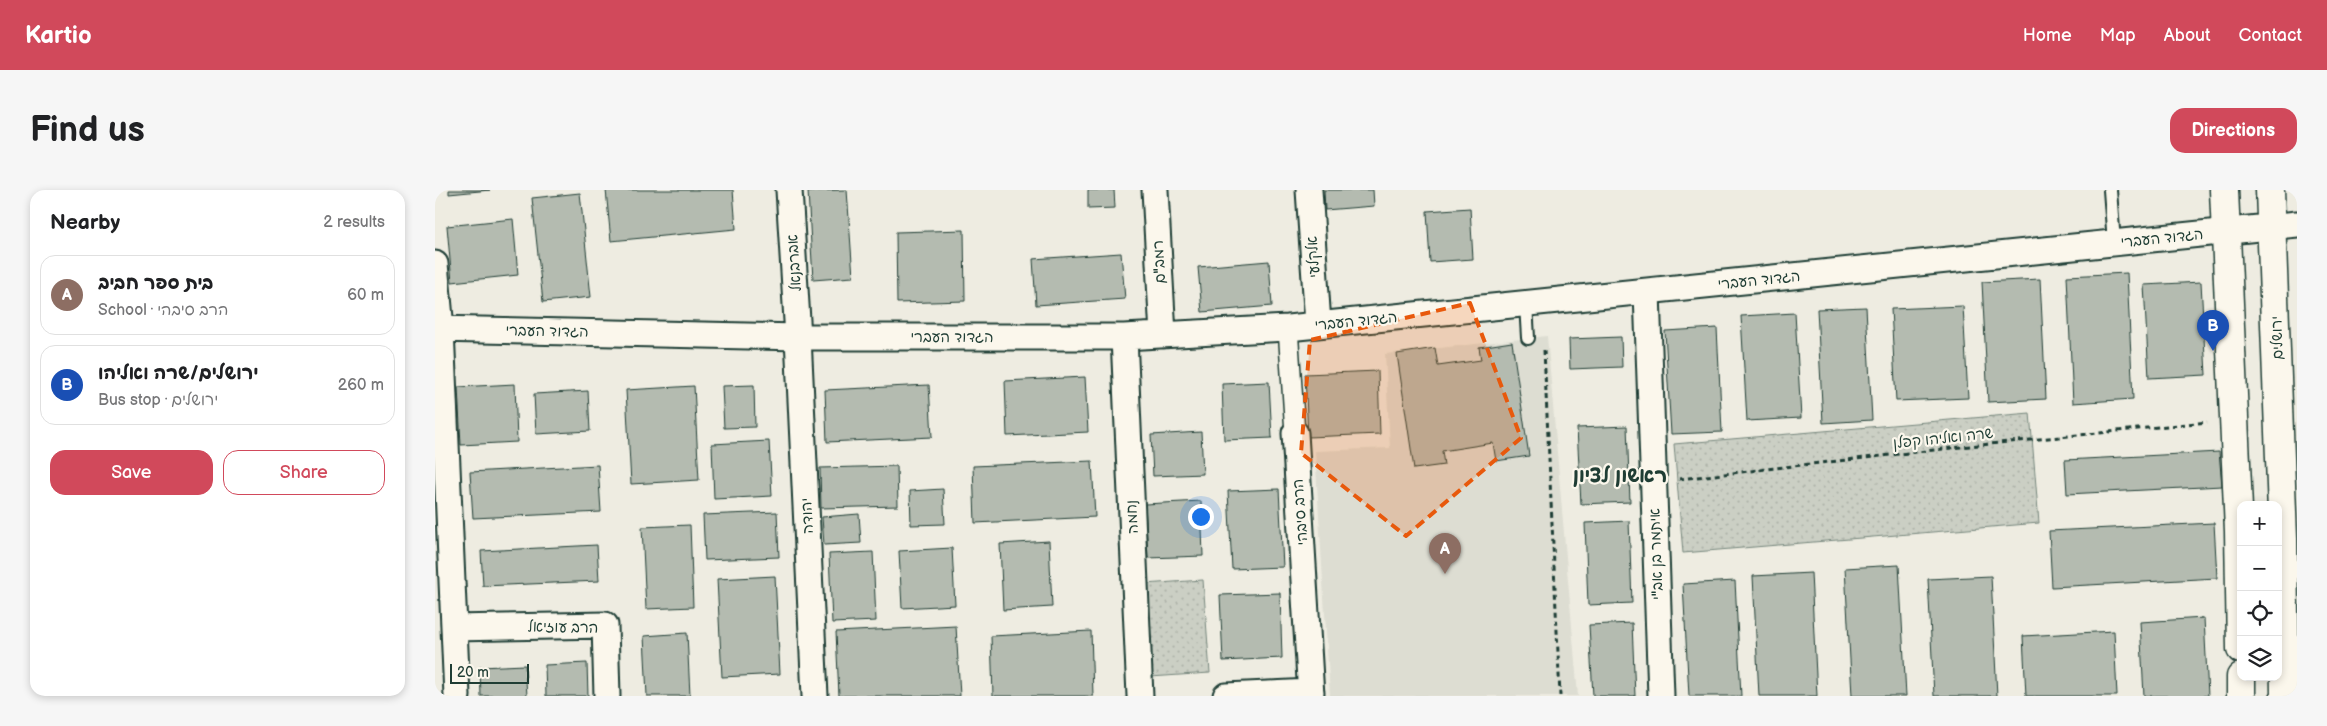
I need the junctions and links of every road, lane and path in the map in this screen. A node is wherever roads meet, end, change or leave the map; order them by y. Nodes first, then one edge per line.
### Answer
1 (789, 190) edge
2 (1155, 190) edge
3 (1309, 190) edge
4 (2110, 190) edge
5 (2224, 190) edge
6 (2270, 190) edge
7 (2285, 225) edge
8 (2227, 231) junction
9 (2114, 243) junction
10 (435, 264) edge
11 (1647, 292) junction
12 (1526, 304) junction
13 (1318, 324) junction
14 (1288, 328) junction
15 (438, 329) edge
16 (1163, 335) junction
17 (799, 337) junction
18 (1124, 337) junction
19 (1528, 338) dead end
20 (1543, 346) dead end
21 (2235, 419) junction
22 (1295, 433) joint
23 (1654, 482) junction
24 (454, 628) junction
25 (2241, 636) edge
26 (2241, 681) edge
27 (1311, 694) edge
28 (457, 696) edge
29 (607, 696) edge
30 (815, 696) edge
31 (1140, 696) edge
32 (1226, 696) edge
33 (1560, 696) edge
34 (1661, 696) edge
35 (2241, 696) edge
36 (2285, 696) edge

1 - 17 street, אברבנאל
2 - 16 street, רמב"ם
3 - 13 street, אלקלעי
4 - 9 lane
5 - 8 street
6 - 7 street, ירושלים
7 - 8 street, הגדוד העברי
7 - 36 street, ירושלים
8 - 9 street, הגדוד העברי
8 - 21 street
9 - 11 street, הגדוד העברי
10 - 15 street
11 - 12 street, הגדוד העברי
11 - 23 street, איתמר בן אב"י
12 - 13 street, הגדוד העברי
12 - 19 lane
13 - 14 street, הגדוד העברי
14 - 16 street, הגדוד העברי
14 - 22 street, הרב סיבהי
15 - 17 street, הגדוד העברי
15 - 24 street
16 - 18 street, הגדוד העברי
17 - 18 street, הגדוד העברי
17 - 30 street, יהודה
18 - 31 street, נחמה
20 - 33 path
21 - 23 path, שרה ואליהו קפלן
21 - 25 street
22 - 27 street, הרב סיבהי
23 - 34 street, איתמר בן אב"י
24 - 28 street
24 - 29 street, הרב עוזיאל
26 - 35 street
27 - 32 street

